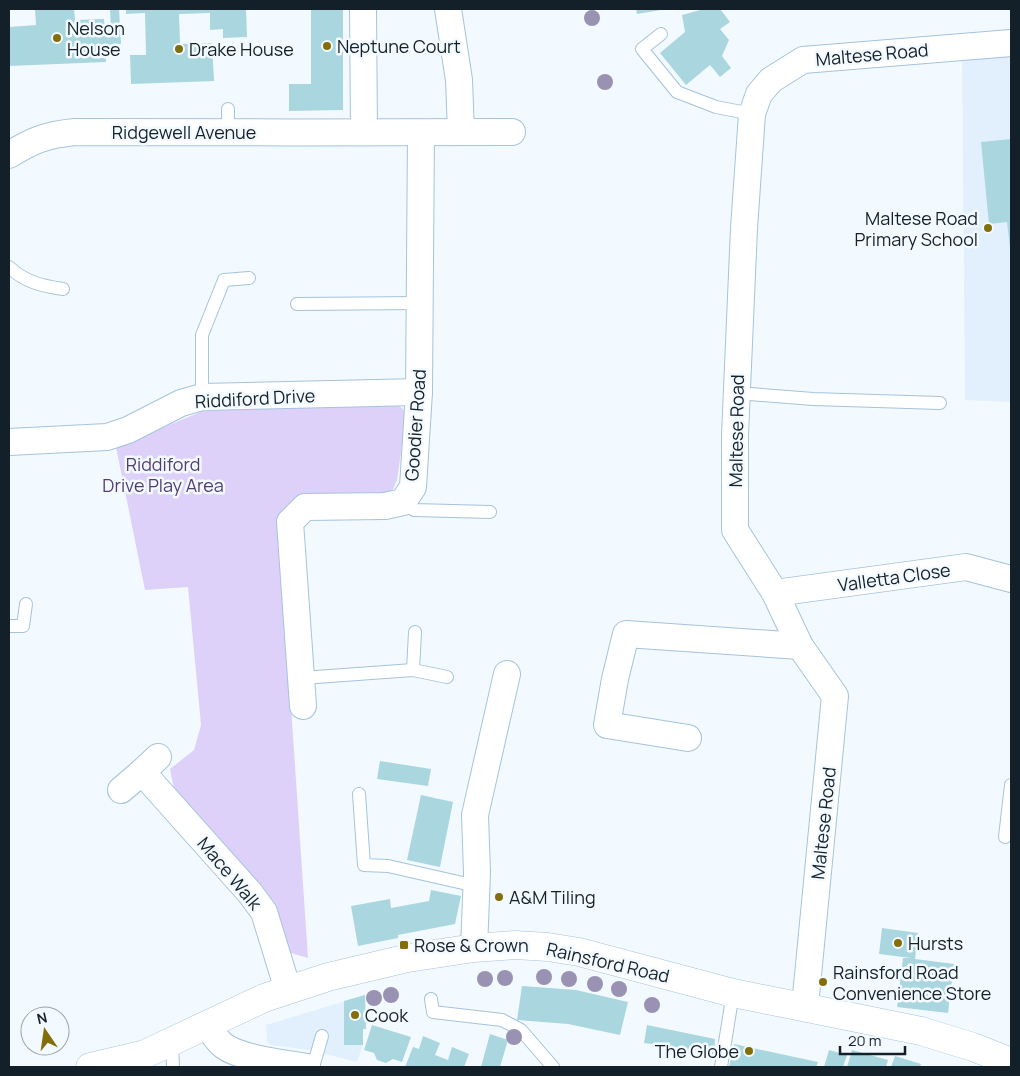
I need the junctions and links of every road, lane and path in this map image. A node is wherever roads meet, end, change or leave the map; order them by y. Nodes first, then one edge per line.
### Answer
1 (363, 9) edge
2 (448, 9) edge
3 (661, 34) dead end
4 (1011, 43) edge
5 (752, 114) junction
6 (364, 132) junction
7 (461, 132) junction
8 (512, 132) dead end
9 (421, 133) junction
10 (9, 154) edge
11 (9, 267) edge
12 (249, 278) dead end
13 (63, 289) dead end
14 (419, 303) junction
15 (297, 304) dead end
16 (419, 392) junction
17 (737, 393) junction
18 (202, 397) junction
19 (940, 403) dead end
20 (9, 442) edge
21 (403, 502) junction
22 (490, 512) dead end
23 (1011, 579) edge
24 (775, 593) junction
25 (26, 604) dead end
26 (9, 626) edge
27 (415, 632) dead end
28 (800, 646) junction
29 (412, 670) junction
30 (507, 674) dead end
31 (447, 677) dead end
32 (302, 678) junction
33 (303, 706) dead end
34 (688, 738) dead end
35 (1011, 785) edge
36 (121, 790) dead end
37 (359, 794) dead end
38 (1004, 837) dead end
39 (476, 886) junction
40 (474, 948) junction
41 (288, 990) junction
42 (733, 992) junction
43 (431, 999) dead end
44 (805, 1006) junction
45 (207, 1025) junction
46 (322, 1036) dead end
47 (172, 1055) edge
48 (1002, 1060) edge
49 (262, 1063) edge
50 (90, 1067) edge
51 (307, 1067) edge
52 (312, 1067) edge
53 (553, 1067) edge
54 (721, 1067) edge

1 - 6 street
2 - 7 street
3 - 5 lane
4 - 5 street, Maltese Road
5 - 17 street, Maltese Road
6 - 9 street, Ridgewell Avenue
6 - 10 street, Ridgewell Avenue
7 - 8 street, Ridgewell Avenue
7 - 9 street, Ridgewell Avenue
9 - 14 street, Goodier Road
11 - 13 lane
12 - 18 lane
14 - 15 lane
14 - 16 street, Goodier Road
16 - 18 street, Riddiford Drive
16 - 21 street, Goodier Road
17 - 19 lane
17 - 24 street, Maltese Road
18 - 20 street, Riddiford Drive
21 - 22 lane
21 - 32 street, Goodier Road
23 - 24 street, Valletta Close
24 - 28 street, Maltese Road
25 - 26 lane
27 - 29 lane
28 - 34 street
28 - 44 street, Maltese Road
29 - 31 lane
29 - 32 lane
30 - 39 street
32 - 33 street, Goodier Road
35 - 38 lane
36 - 41 street, Mace Walk
37 - 39 lane
39 - 40 street
40 - 41 main road, Rainsford Road
40 - 42 main road, Rainsford Road
41 - 45 main road, Rainsford Road
42 - 44 main road, Rainsford Road
42 - 54 lane
43 - 53 lane
44 - 48 main road, Rainsford Road
45 - 47 main road, Rainsford Road
45 - 49 street
46 - 52 lane
47 - 50 main road, Rainsford Road
49 - 51 street

